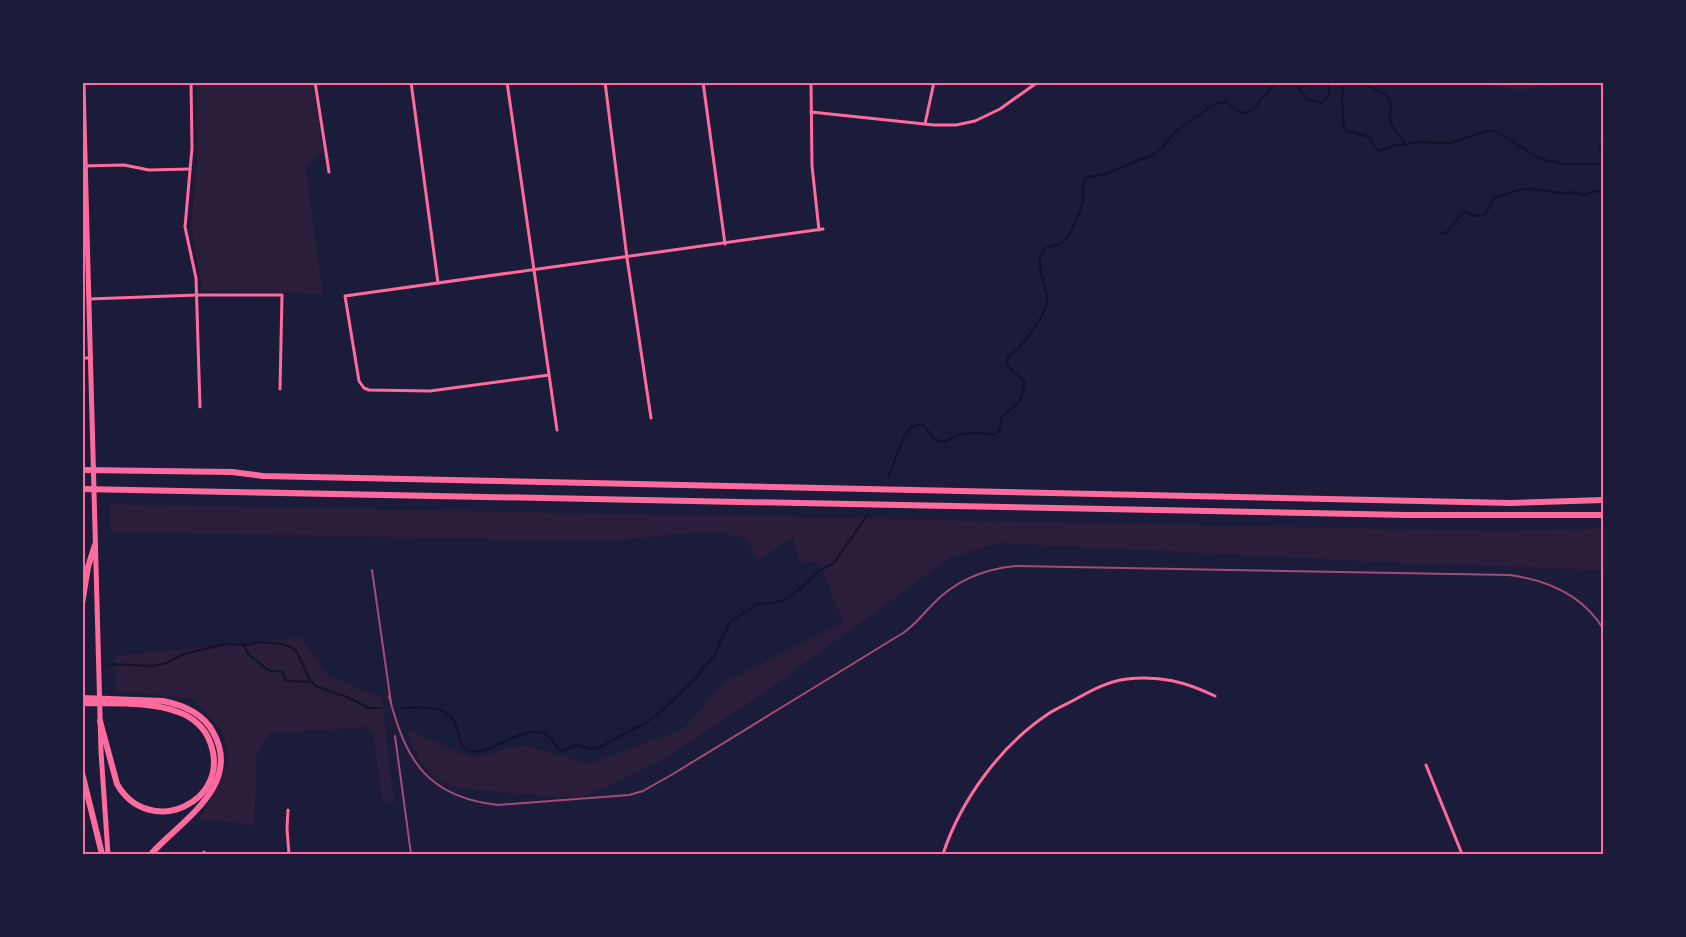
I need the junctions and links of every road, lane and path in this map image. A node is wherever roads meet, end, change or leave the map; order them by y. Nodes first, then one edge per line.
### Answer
1 (83, 82) edge
2 (191, 82) edge
3 (315, 82) edge
4 (411, 82) edge
5 (507, 82) edge
6 (605, 82) edge
7 (703, 82) edge
8 (811, 82) edge
9 (934, 82) edge
10 (1038, 82) edge
11 (811, 111) junction
12 (925, 124) junction
13 (84, 166) edge
14 (190, 169) junction
15 (329, 172) dead end
16 (725, 243) junction
17 (627, 258) junction
18 (85, 262) edge
19 (533, 270) junction
20 (438, 283) junction
21 (197, 295) junction
22 (89, 299) junction
23 (82, 358) edge
24 (91, 358) junction
25 (549, 375) junction
26 (280, 389) dead end
27 (200, 407) dead end
28 (651, 418) dead end
29 (556, 430) dead end
30 (82, 468) edge
31 (82, 489) edge
32 (1604, 500) edge
33 (1604, 515) edge
34 (95, 545) junction
35 (82, 604) edge
36 (1215, 696) dead end
37 (82, 698) edge
38 (122, 702) junction
39 (82, 703) edge
40 (100, 721) junction
41 (1426, 765) dead end
42 (82, 773) edge
43 (288, 810) dead end
44 (102, 855) edge
45 (108, 855) edge
46 (151, 855) edge
47 (289, 855) edge
48 (943, 855) edge
49 (1462, 855) edge

1 - 13 main road
2 - 14 street
3 - 15 street
4 - 20 street
5 - 19 street
6 - 17 street
7 - 16 street
8 - 11 street
9 - 12 street
10 - 12 street
11 - 12 street
11 - 16 street
13 - 14 street
13 - 18 main road
14 - 21 street
16 - 17 street
17 - 19 street
17 - 28 street
18 - 22 main road
19 - 20 street
19 - 25 street
20 - 25 street
21 - 22 street
21 - 26 street
21 - 27 street
22 - 24 main road
23 - 24 street
24 - 34 main road
25 - 29 street
30 - 32 highway
31 - 33 highway
34 - 35 highway
34 - 40 main road
36 - 48 street
37 - 38 highway
38 - 39 highway
38 - 40 highway
38 - 46 highway
40 - 45 main road
41 - 49 street
42 - 44 highway
43 - 47 street

